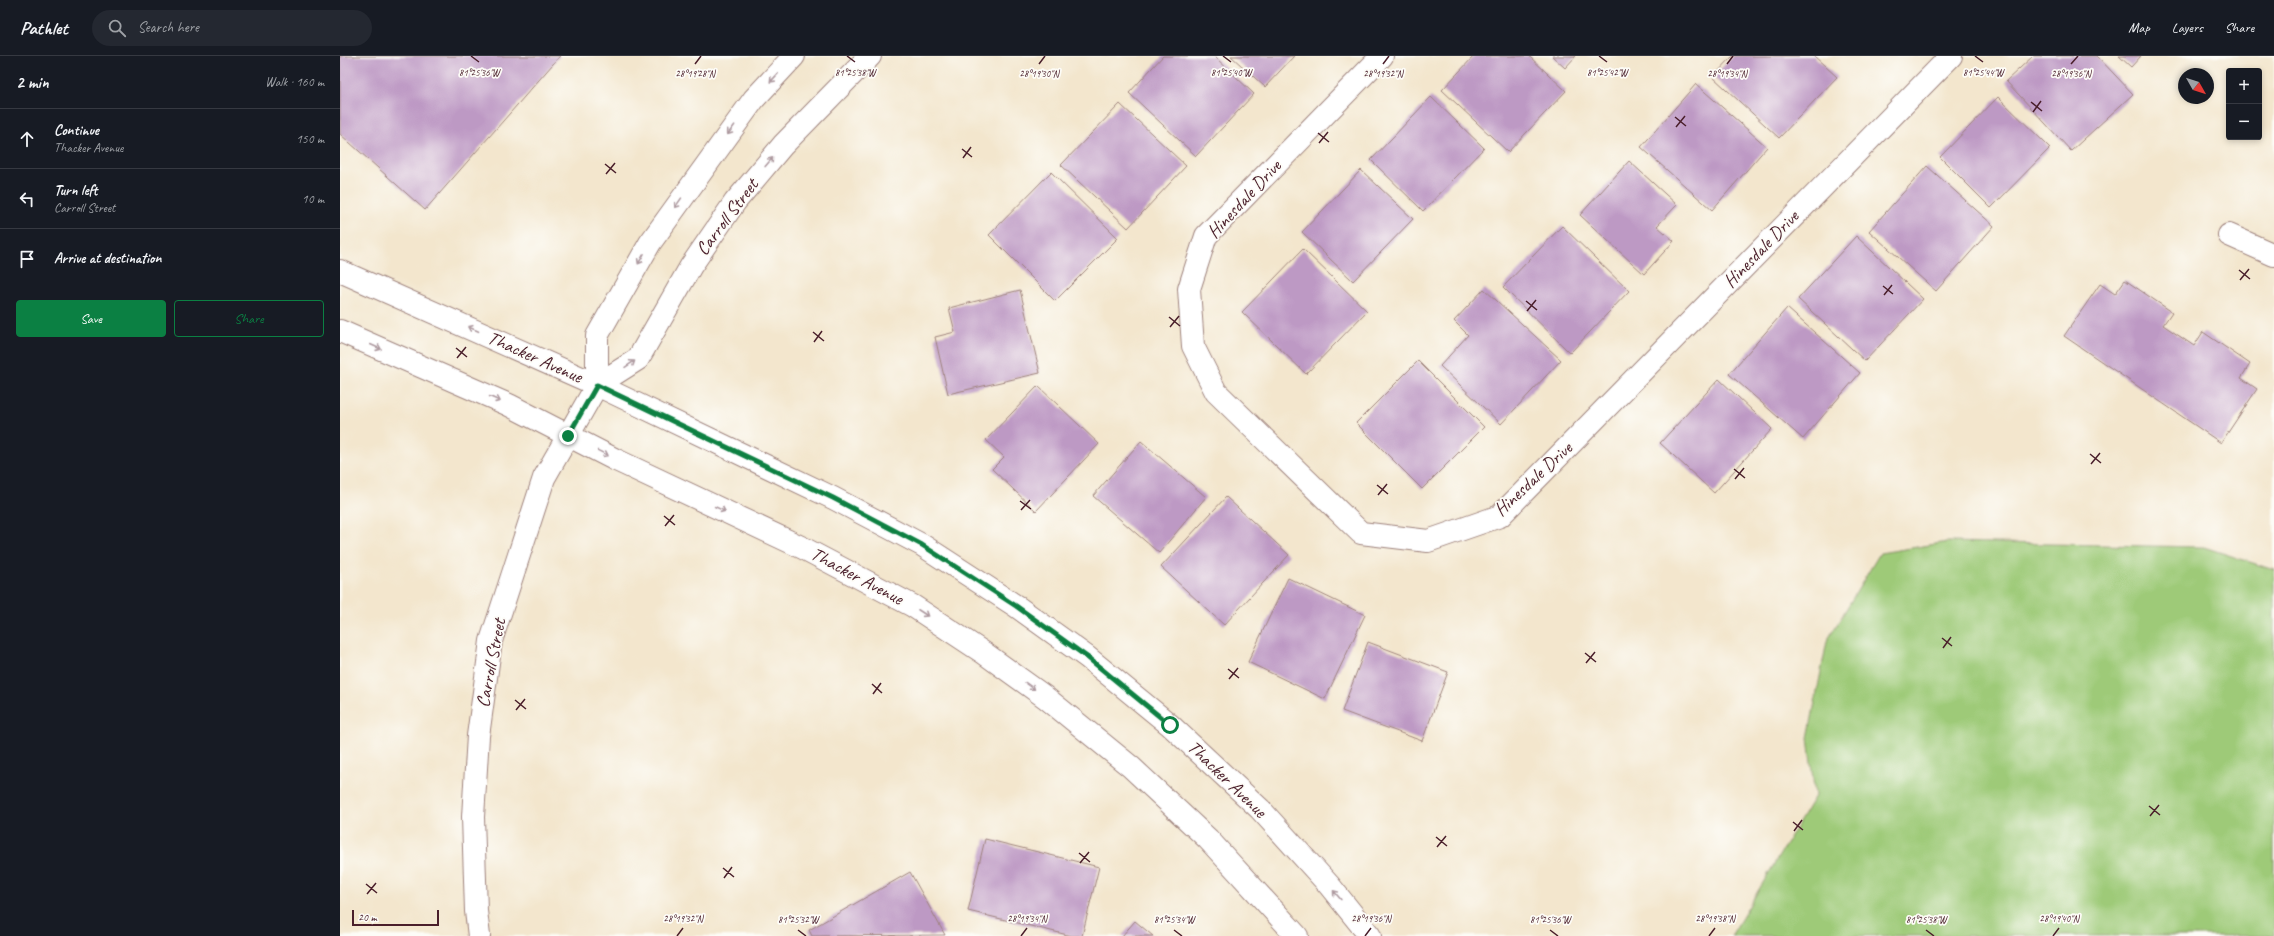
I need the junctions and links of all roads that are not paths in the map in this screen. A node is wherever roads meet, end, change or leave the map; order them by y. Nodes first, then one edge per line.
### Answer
1 (794, 56) edge
2 (870, 56) edge
3 (1382, 56) edge
4 (1951, 56) edge
5 (2229, 235) dead end
6 (2274, 255) edge
7 (340, 271) edge
8 (340, 332) edge
9 (597, 385) junction
10 (568, 436) junction
11 (479, 936) edge
12 (1297, 936) edge
13 (1370, 936) edge

1 -> 9 street, Carroll Street
9 -> 2 street, Carroll Street
3 - 4 street, Hinesdale Drive
5 - 6 street
9 -> 7 street, Thacker Avenue
8 -> 10 street, Thacker Avenue
9 - 10 street, Carroll Street
13 -> 9 street, Thacker Avenue
10 - 11 street, Carroll Street
10 -> 12 street, Thacker Avenue

